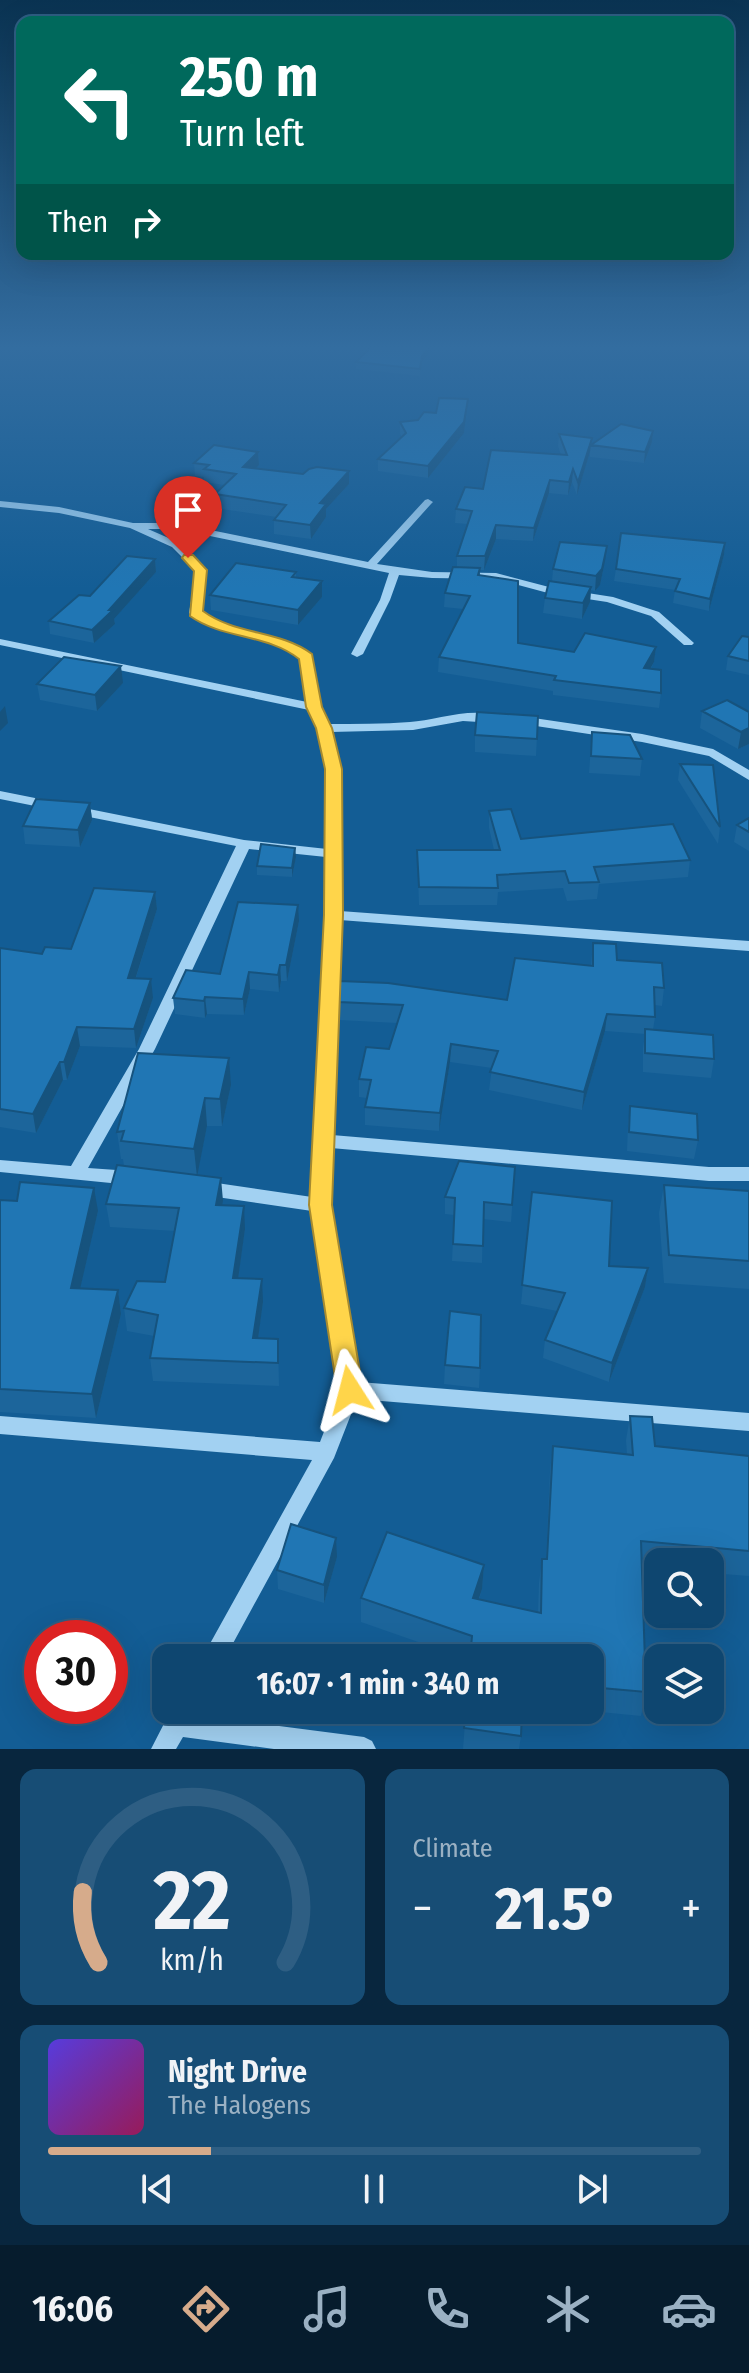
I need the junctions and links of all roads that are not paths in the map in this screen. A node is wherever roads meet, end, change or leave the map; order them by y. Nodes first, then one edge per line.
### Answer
1 (428, 502) dead end
2 (0, 504) edge
3 (133, 526) junction
4 (372, 564) junction
5 (395, 571) junction
6 (0, 642) edge
7 (688, 643) dead end
8 (357, 654) dead end
9 (314, 707) junction
10 (324, 728) junction
11 (749, 776) edge
12 (0, 795) edge
13 (244, 844) junction
14 (334, 854) junction
15 (333, 915) junction
16 (749, 946) edge
17 (323, 1141) junction
18 (0, 1166) edge
19 (76, 1173) junction
20 (749, 1174) edge
21 (150, 1180) edge
22 (179, 1184) edge
23 (320, 1205) junction
24 (350, 1390) junction
25 (749, 1422) edge
26 (0, 1425) edge
27 (327, 1452) junction
28 (221, 1644) edge
29 (176, 1724) edge
30 (220, 1724) edge
31 (163, 1749) edge
32 (364, 1749) edge

1 - 4 street
2 - 3 street
3 - 4 street
3 - 9 street
4 - 5 street
5 - 7 street
5 - 8 street
6 - 9 street
9 - 10 street
10 - 11 street
10 - 14 street
12 - 13 street
13 - 14 street
13 - 19 street
14 - 15 street
15 - 16 street
15 - 17 street
17 - 20 street
17 - 23 street
18 - 19 street
19 - 21 street
22 - 23 street
23 - 24 street
24 - 25 street
24 - 27 street
26 - 27 street
27 - 28 street
29 - 31 street
30 - 32 street

